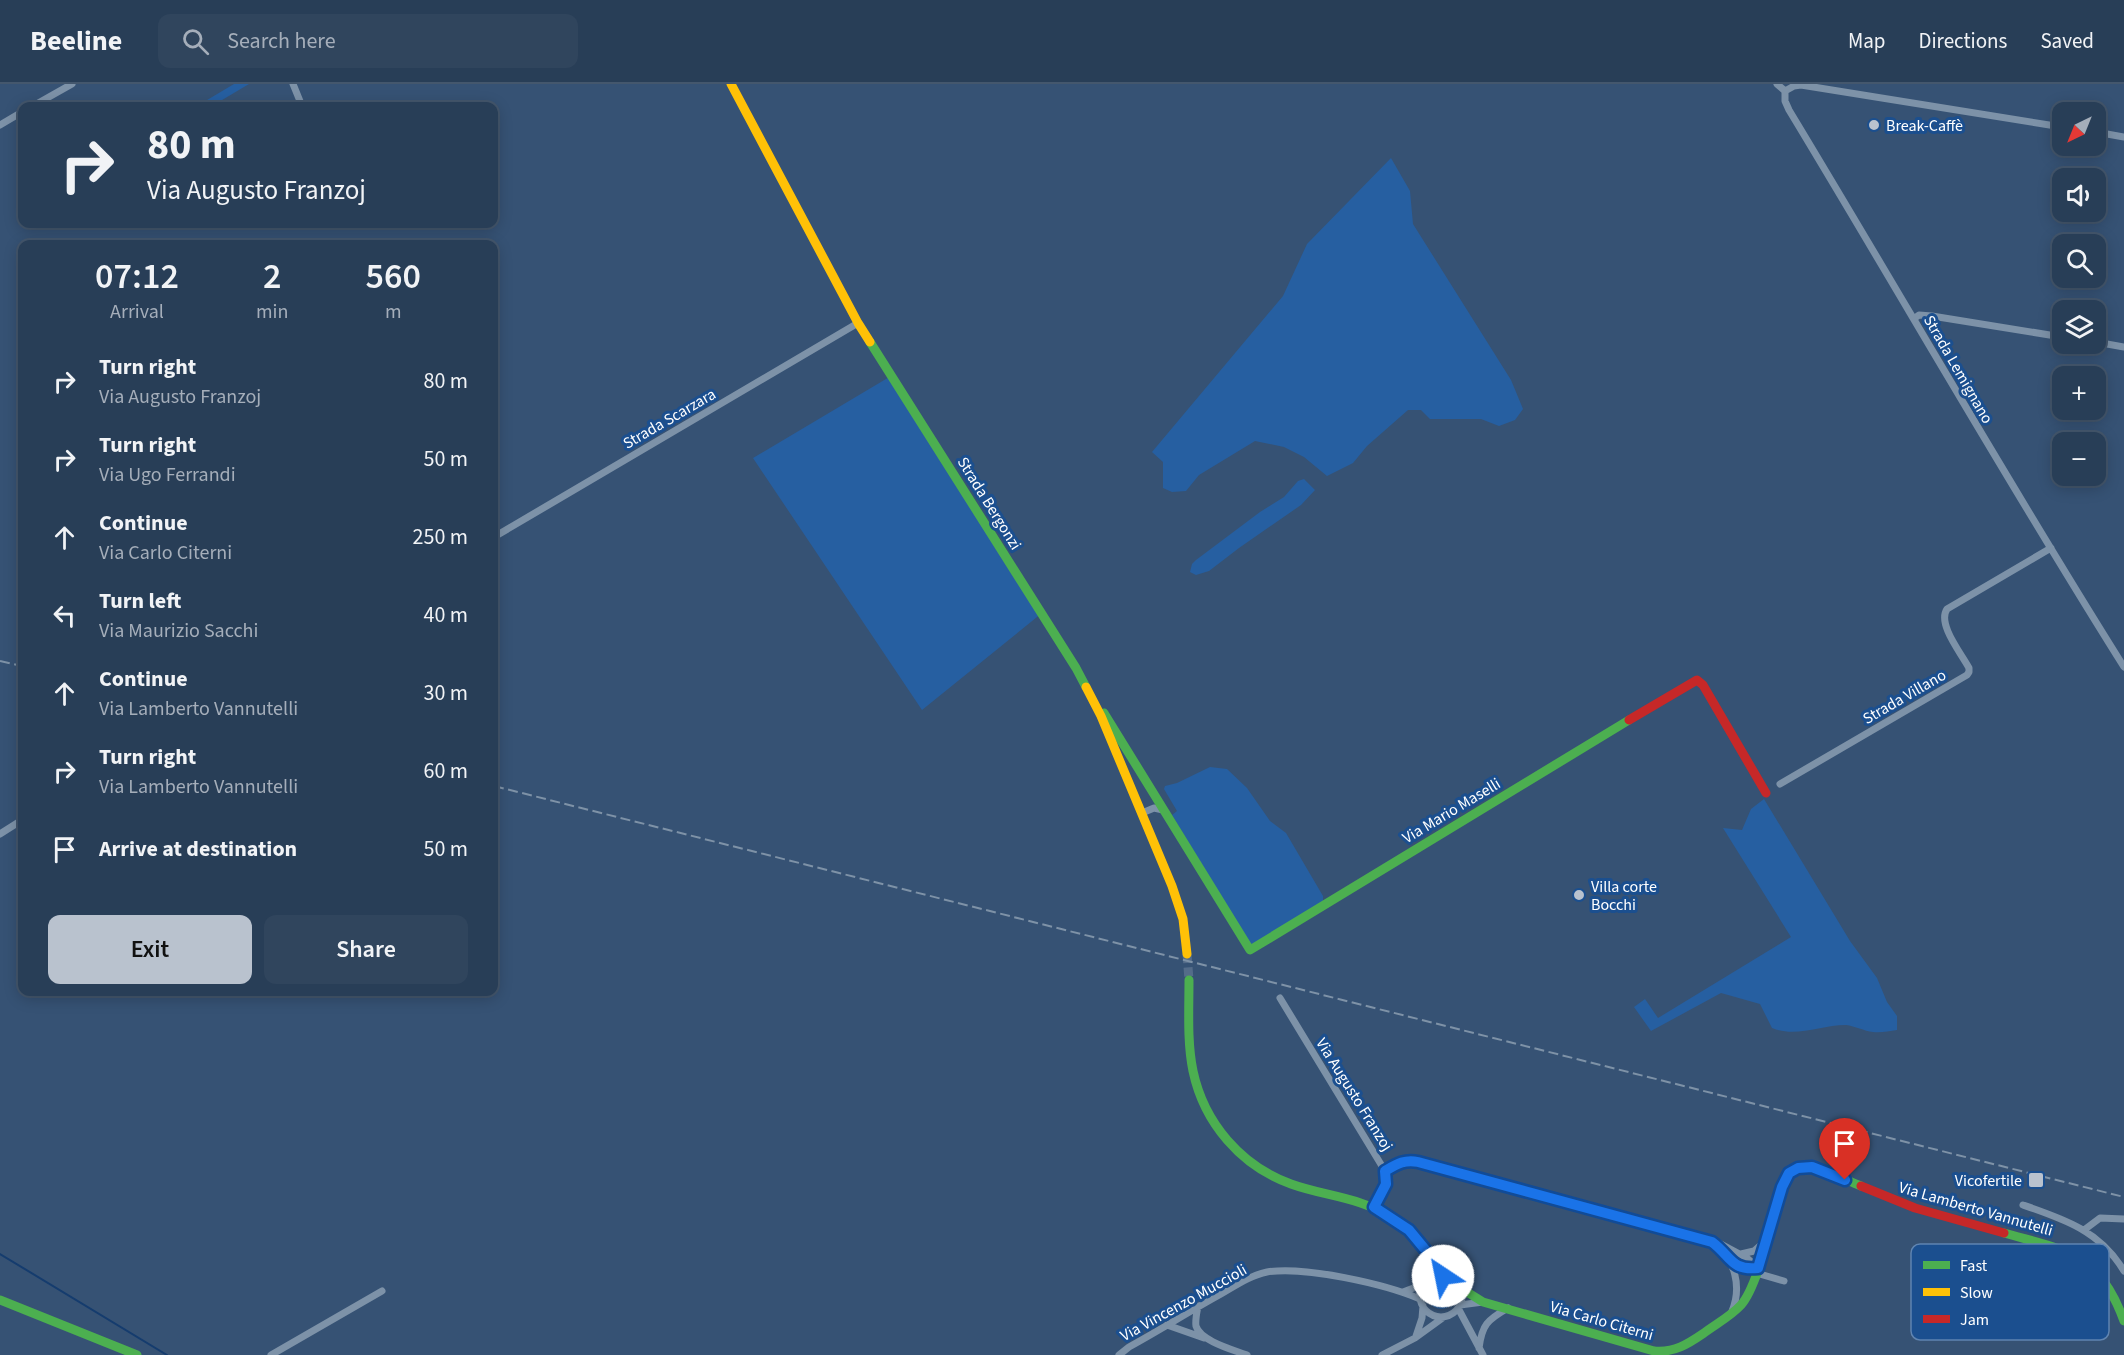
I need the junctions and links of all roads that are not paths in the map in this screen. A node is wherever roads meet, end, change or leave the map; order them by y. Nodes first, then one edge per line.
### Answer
1 (72, 84) edge
2 (293, 84) edge
3 (731, 84) edge
4 (1777, 84) edge
5 (1785, 91) junction
6 (40, 102) edge
7 (300, 102) edge
8 (18, 114) edge
9 (0, 125) edge
10 (2052, 125) edge
11 (2106, 134) edge
12 (2124, 137) edge
13 (1915, 318) junction
14 (858, 323) junction
15 (2052, 335) edge
16 (2106, 344) edge
17 (2124, 347) edge
18 (498, 535) edge
19 (2051, 548) junction
20 (2124, 667) edge
21 (1086, 686) junction
22 (1780, 784) dead end
23 (1766, 793) dead end
24 (1163, 810) junction
25 (1142, 813) junction
26 (18, 823) edge
27 (0, 834) edge
28 (1187, 954) tunnel mouth
29 (1189, 980) tunnel mouth
30 (1280, 998) dead end
31 (1385, 1171) junction
32 (2023, 1205) dead end
33 (1374, 1207) junction
34 (2124, 1219) edge
35 (2084, 1230) junction
36 (1765, 1240) junction
37 (1712, 1242) junction
38 (2044, 1244) edge
39 (2101, 1244) edge
40 (2109, 1251) edge
41 (1741, 1254) junction
42 (1430, 1256) junction
43 (1730, 1260) junction
44 (1757, 1270) junction
45 (2124, 1271) edge
46 (1447, 1276) junction
47 (1427, 1281) junction
48 (1784, 1281) dead end
49 (1460, 1287) junction
50 (2109, 1287) edge
51 (382, 1291) dead end
52 (1403, 1292) junction
53 (0, 1300) edge
54 (1483, 1302) junction
55 (1422, 1303) junction
56 (1198, 1306) junction
57 (1459, 1307) junction
58 (1508, 1308) junction
59 (1730, 1315) junction
60 (1445, 1316) junction
61 (2124, 1321) edge
62 (1466, 1323) junction
63 (1167, 1325) junction
64 (1415, 1338) junction
65 (1207, 1339) junction
66 (1481, 1352) edge
67 (137, 1355) edge
68 (271, 1355) edge
69 (1119, 1355) edge
70 (1247, 1355) edge
71 (1382, 1355) edge

1 - 6 street
2 - 7 street
3 - 14 street, Strada Bergonzi
4 - 5 street
5 - 10 street
5 - 13 street, Strada Lemignano
8 - 9 street
11 - 12 street
13 - 15 street
13 - 19 street, Strada Lemignano
14 - 18 street, Strada Scarzara
14 - 21 street, Strada Bergonzi
16 - 17 street
19 - 20 street, Strada Lemignano
19 - 22 street, Strada Villano
21 - 24 street, Via Mario Maselli
21 - 25 street, Strada Bergonzi
23 - 24 street, Via Mario Maselli
24 - 25 street
25 - 28 street, Strada Bergonzi
26 - 27 street
29 - 33 street
30 - 31 street, Via Augusto Franzoj
31 - 33 street, Via Augusto Franzoj
31 - 37 street
32 - 35 street
33 - 42 street
34 - 35 street
35 - 39 street
36 - 38 street, Via Lamberto Vannutelli
36 - 41 street
36 - 44 street, Via Lamberto Vannutelli
37 - 41 street
37 - 43 street
40 - 45 street
41 - 44 street
42 - 46 street
42 - 47 street
43 - 44 street
43 - 59 street
44 - 48 street
44 - 59 street, Via Carlo Citerni
46 - 47 street
46 - 49 street
47 - 52 street
47 - 55 street
49 - 54 street, Via Carlo Citerni
49 - 57 street
50 - 61 street, Via Lamberto Vannutelli
51 - 68 street
52 - 55 street, Via Vincenzo Muccioli
52 - 56 street, Via Vincenzo Muccioli
53 - 67 street
54 - 57 street, Via Carlo Citerni
54 - 58 street, Via Carlo Citerni
55 - 60 street
55 - 64 street
56 - 63 street, Via Vincenzo Muccioli
56 - 65 street
57 - 60 street
57 - 62 street
58 - 59 street, Via Carlo Citerni
58 - 66 street
60 - 62 street
60 - 64 street
62 - 66 street
63 - 65 street
63 - 69 street, Via Vincenzo Muccioli
64 - 71 street
65 - 70 street

